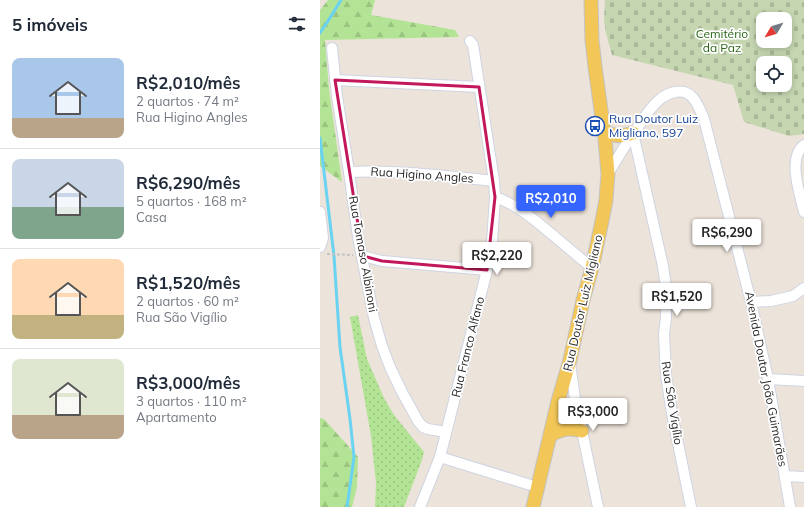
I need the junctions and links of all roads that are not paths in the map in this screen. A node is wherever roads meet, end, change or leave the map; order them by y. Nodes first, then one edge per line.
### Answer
1 (591, 0) edge
2 (470, 41) dead end
3 (332, 48) dead end
4 (335, 80) junction
5 (480, 87) junction
6 (604, 131) junction
7 (633, 133) junction
8 (804, 145) edge
9 (349, 172) junction
10 (608, 174) junction
11 (494, 181) junction
12 (495, 198) junction
13 (320, 212) edge
14 (804, 212) edge
15 (320, 247) edge
16 (363, 256) junction
17 (592, 268) junction
18 (487, 270) junction
19 (804, 288) edge
20 (752, 302) junction
21 (570, 360) junction
22 (768, 379) junction
23 (804, 381) edge
24 (582, 431) junction
25 (446, 432) junction
26 (550, 436) junction
27 (440, 457) junction
28 (785, 476) junction
29 (804, 477) edge
30 (537, 487) junction
31 (420, 507) edge
32 (533, 507) edge
33 (598, 507) edge
34 (691, 507) edge
35 (790, 507) edge

1 - 6 main road, Rua Doutor Luiz Migliano
2 - 5 street, Rua Franco Alfano
3 - 4 street, Rua Tomaso Albinoni
4 - 5 street
4 - 9 street, Rua Tomaso Albinoni
5 - 11 street, Rua Franco Alfano
6 - 7 main road
6 - 10 main road, Rua Doutor Luiz Migliano
7 - 10 street, Avenida Doutor João Guimarães
7 - 20 street, Avenida Doutor João Guimarães
7 - 34 street, Rua São Vigílio
8 - 14 street
9 - 11 street, Rua Higino Angles
9 - 16 street, Rua Tomaso Albinoni
10 - 17 main road, Rua Doutor Luiz Migliano
11 - 12 street, Rua Franco Alfano
12 - 17 street
12 - 18 street, Rua Franco Alfano
13 - 15 street
16 - 18 street
16 - 25 street, Rua Tomaso Albinoni
17 - 21 main road, Rua Doutor Luiz Migliano
18 - 25 street, Rua Franco Alfano
19 - 20 street
20 - 22 street, Avenida Doutor João Guimarães
21 - 24 street
21 - 26 main road, Rua Doutor Luiz Migliano
22 - 23 street
22 - 28 street, Avenida Doutor João Guimarães
24 - 26 main road
24 - 33 street
25 - 27 street, Rua Franco Alfano
26 - 30 main road, Rua Doutor Luiz Migliano
27 - 30 street
27 - 31 street, Rua Franco Alfano
28 - 29 street
28 - 35 street, Avenida Doutor João Guimarães
30 - 32 main road, Rua Doutor Luiz Migliano

